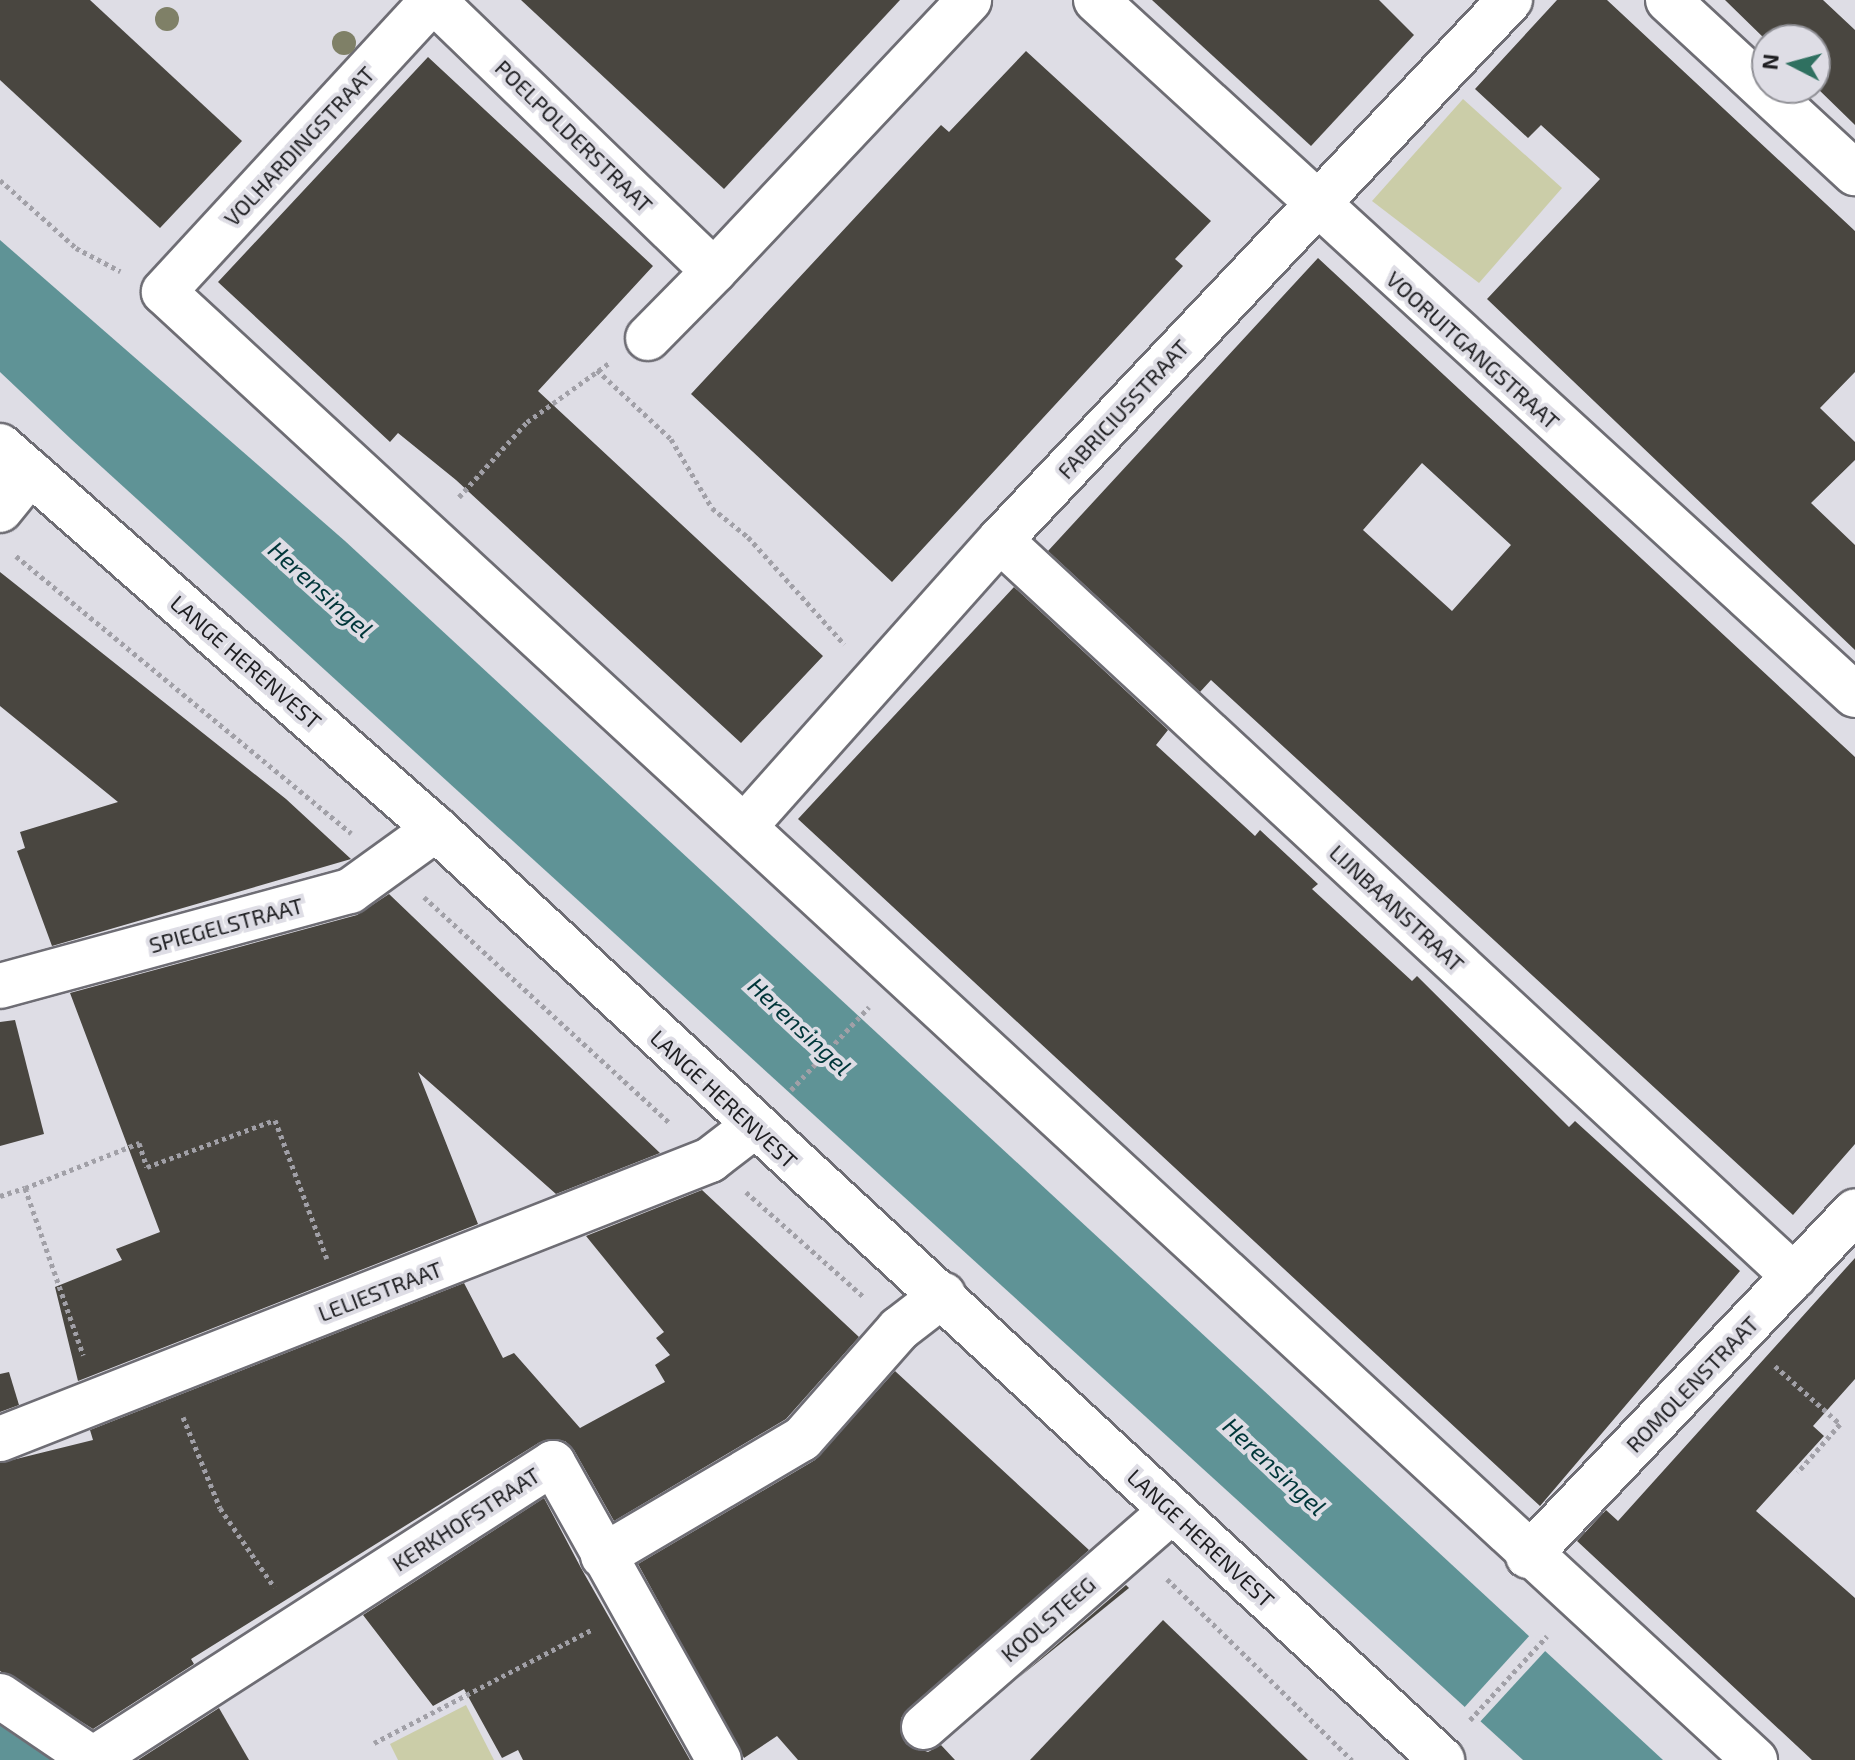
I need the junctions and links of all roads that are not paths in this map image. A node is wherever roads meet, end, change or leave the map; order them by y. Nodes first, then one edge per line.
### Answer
1 (433, 0) edge
2 (969, 0) edge
3 (1096, 0) edge
4 (1510, 0) edge
5 (1668, 0) edge
6 (1855, 173) edge
7 (1315, 207) junction
8 (714, 271) junction
9 (648, 338) road end
10 (15, 460) edge
11 (0, 510) edge
12 (1000, 540) junction
13 (1855, 695) edge
14 (745, 826) junction
15 (436, 829) junction
16 (0, 986) edge
17 (753, 1127) junction
18 (1855, 1211) edge
19 (1794, 1276) junction
20 (943, 1295) junction
21 (0, 1439) edge
22 (1172, 1511) junction
23 (603, 1556) junction
24 (1528, 1556) junction
25 (0, 1696) edge
26 (924, 1727) dead end
27 (1438, 1759) edge
28 (94, 1760) edge
29 (719, 1760) edge
30 (1755, 1760) edge

1 - 8 street, POELPOLDERSTRAAT
1 - 14 street, VOLHARDINGSTRAAT
2 - 8 street
3 - 7 street, VOORUITGANGSTRAAT
4 - 7 street, FABRICIUSSTRAAT
5 - 6 street
7 - 12 street, FABRICIUSSTRAAT
7 - 13 street, VOORUITGANGSTRAAT
8 - 9 street
10 - 11 street
10 - 15 street, LANGE HERENVEST
12 - 14 street, FABRICIUSSTRAAT
12 - 19 street, LIJNBAANSTRAAT
14 - 24 street
15 - 16 street, SPIEGELSTRAAT
15 - 17 street, LANGE HERENVEST
17 - 20 street, LANGE HERENVEST
17 - 21 street, LELIESTRAAT
18 - 19 street, ROMOLENSTRAAT
19 - 24 street, ROMOLENSTRAAT
20 - 22 street, LANGE HERENVEST
20 - 23 street
22 - 26 street, KOOLSTEEG
22 - 27 street, LANGE HERENVEST
23 - 28 street, KERKHOFSTRAAT
23 - 29 street, KERKHOFSTRAAT
24 - 30 street
25 - 28 street

